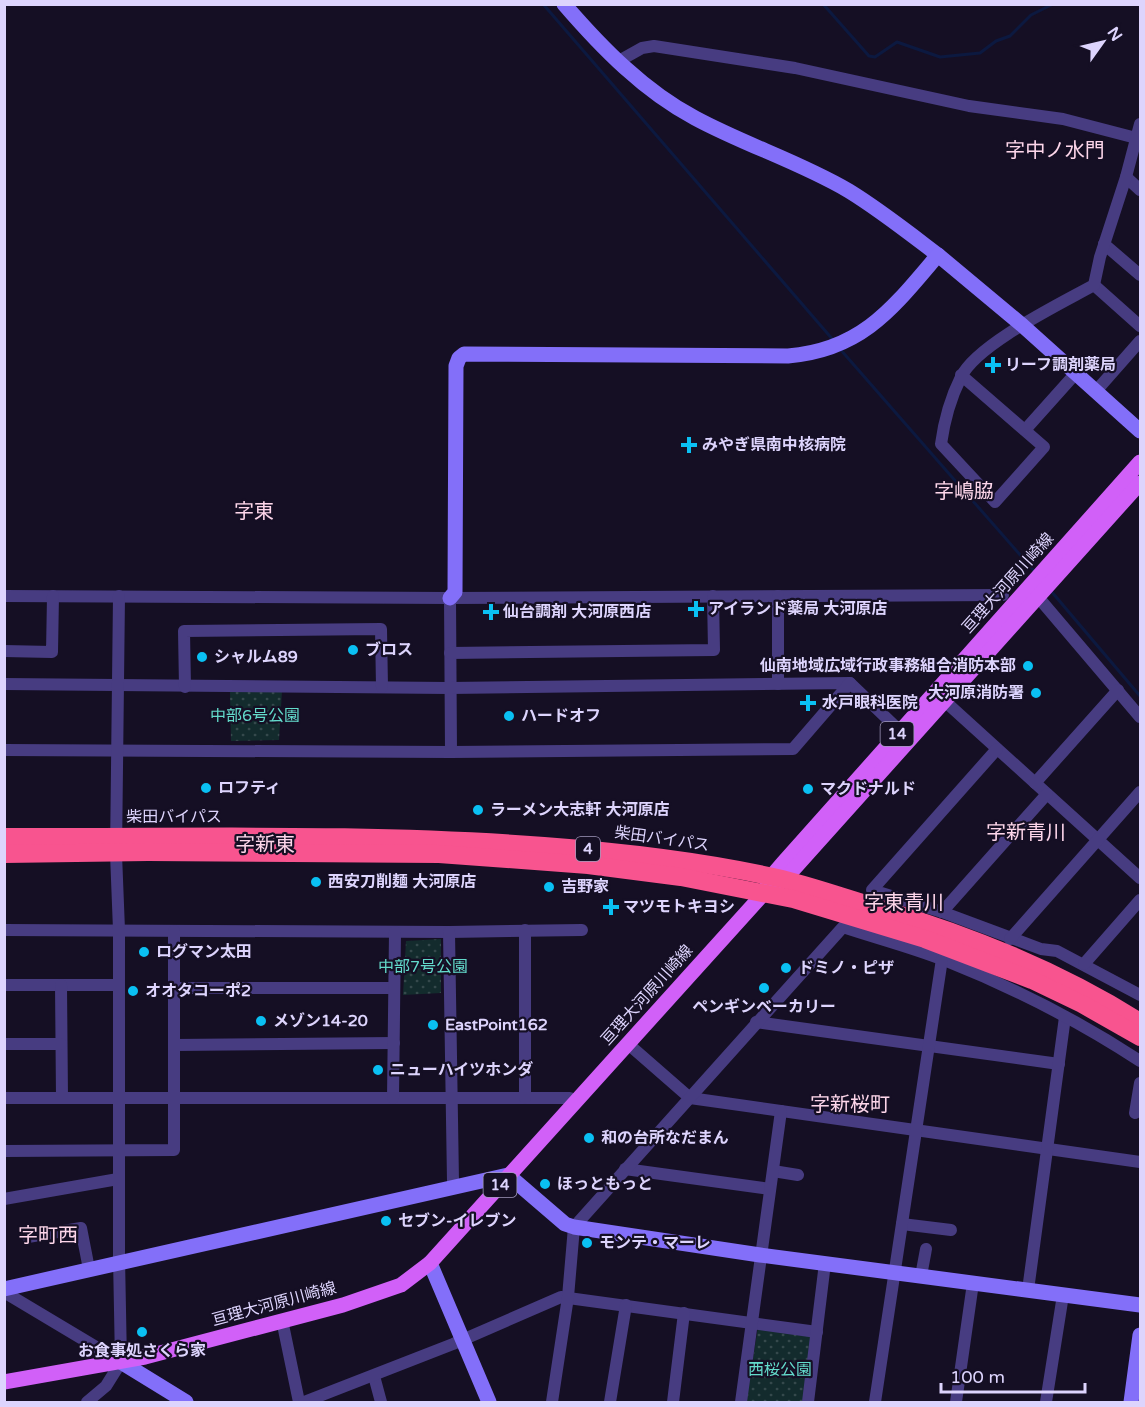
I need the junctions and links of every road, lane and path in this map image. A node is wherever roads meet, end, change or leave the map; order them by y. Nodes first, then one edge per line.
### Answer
1 (564, 4) edge
2 (617, 62) junction
3 (1140, 124) edge
4 (1139, 139) edge
5 (1126, 177) junction
6 (1140, 190) edge
7 (1104, 244) junction
8 (938, 255) junction
9 (1140, 275) edge
10 (1094, 285) junction
11 (1022, 325) junction
12 (1140, 326) edge
13 (1140, 341) edge
14 (1076, 373) junction
15 (961, 375) junction
16 (1096, 391) junction
17 (1025, 430) junction
18 (1140, 432) edge
19 (1140, 462) edge
20 (1140, 483) edge
21 (1042, 584) junction
22 (1003, 595) dead end
23 (4, 596) edge
24 (52, 596) junction
25 (118, 596) junction
26 (713, 596) junction
27 (778, 596) junction
28 (450, 598) junction
29 (4, 651) edge
30 (450, 653) junction
31 (850, 683) junction
32 (4, 684) edge
33 (117, 684) junction
34 (778, 684) junction
35 (185, 687) junction
36 (382, 687) junction
37 (449, 688) junction
38 (1118, 690) junction
39 (940, 696) junction
40 (1140, 717) edge
41 (900, 731) junction
42 (997, 749) junction
43 (4, 750) edge
44 (117, 751) junction
45 (451, 752) junction
46 (1035, 783) junction
47 (1140, 792) edge
48 (1047, 794) junction
49 (4, 837) edge
50 (1098, 840) junction
51 (116, 846) junction
52 (4, 854) edge
53 (1140, 878) edge
54 (773, 883) junction
55 (1140, 900) edge
56 (942, 912) junction
57 (4, 930) edge
58 (119, 930) junction
59 (525, 930) junction
60 (582, 930) dead end
61 (174, 931) junction
62 (395, 932) junction
63 (449, 932) junction
64 (1010, 939) junction
65 (942, 959) junction
66 (1084, 964) junction
67 (61, 985) junction
68 (119, 985) junction
69 (4, 986) edge
70 (174, 987) junction
71 (394, 988) junction
72 (1140, 995) edge
73 (1065, 1017) junction
74 (756, 1022) junction
75 (1140, 1022) edge
76 (1140, 1037) edge
77 (394, 1043) junction
78 (627, 1043) junction
79 (4, 1044) edge
80 (61, 1044) junction
81 (174, 1045) junction
82 (929, 1045) junction
83 (1140, 1061) edge
84 (1059, 1064) junction
85 (1140, 1083) edge
86 (4, 1098) edge
87 (62, 1098) junction
88 (118, 1098) junction
89 (174, 1098) junction
90 (393, 1098) junction
91 (452, 1098) junction
92 (525, 1098) junction
93 (690, 1098) junction
94 (574, 1102) junction
95 (782, 1111) junction
96 (1136, 1113) dead end
97 (916, 1130) junction
98 (1047, 1149) junction
99 (4, 1151) edge
100 (118, 1151) junction
101 (1140, 1161) edge
102 (626, 1170) junction
103 (773, 1171) junction
104 (508, 1175) junction
105 (798, 1175) dead end
106 (118, 1179) junction
107 (455, 1187) junction
108 (770, 1189) junction
109 (4, 1199) edge
110 (902, 1224) junction
111 (574, 1227) junction
112 (951, 1230) dead end
113 (28, 1237) dead end
114 (926, 1249) dead end
115 (760, 1255) junction
116 (119, 1263) junction
117 (430, 1263) junction
118 (825, 1263) junction
119 (89, 1269) junction
120 (894, 1273) junction
121 (921, 1276) junction
122 (973, 1283) junction
123 (4, 1289) edge
124 (1028, 1290) junction
125 (1063, 1295) junction
126 (568, 1297) junction
127 (626, 1305) junction
128 (1140, 1305) edge
129 (684, 1313) junction
130 (282, 1320) junction
131 (752, 1323) junction
132 (817, 1332) junction
133 (1140, 1335) edge
134 (463, 1340) junction
135 (159, 1354) junction
136 (121, 1362) junction
137 (374, 1376) junction
138 (4, 1382) edge
139 (159, 1385) junction
140 (87, 1402) edge
141 (186, 1402) edge
142 (298, 1402) edge
143 (304, 1402) edge
144 (381, 1402) edge
145 (489, 1402) edge
146 (552, 1402) edge
147 (610, 1402) edge
148 (673, 1402) edge
149 (741, 1402) edge
150 (808, 1402) edge
151 (875, 1402) edge
152 (956, 1402) edge
153 (1046, 1402) edge
154 (1131, 1402) edge

1 - 2 street
2 - 4 street
2 - 8 street
3 - 4 street
4 - 5 street
5 - 6 street
5 - 7 street
7 - 9 street
7 - 10 street
8 - 11 street
8 - 28 street
10 - 11 street
10 - 12 street
11 - 14 street
11 - 15 street
13 - 16 street
14 - 16 street
14 - 17 street
15 - 17 street
15 - 17 street
16 - 18 street
19 - 21 main road, 亘理大河原川崎線 / 14
20 - 21 main road, 亘理大河原川崎線 / 14
21 - 38 street
21 - 39 main road, 亘理大河原川崎線 / 14
22 - 27 street
23 - 24 street
24 - 25 street
24 - 29 street
25 - 28 street
25 - 33 street
26 - 27 street
26 - 28 street
26 - 30 street
27 - 34 street
28 - 30 street
30 - 37 street
31 - 34 street
31 - 41 street
31 - 45 street
32 - 33 street
33 - 35 street
33 - 44 street
34 - 37 street
35 - 36 street
35 - 36 street
36 - 37 street
37 - 45 street
38 - 40 street
38 - 46 street
39 - 41 main road, 亘理大河原川崎線 / 14
39 - 42 street
39 - 54 main road, 亘理大河原川崎線 / 14
41 - 54 main road, 亘理大河原川崎線 / 14
42 - 46 street
42 - 56 street
43 - 44 street
44 - 45 street
44 - 51 street
46 - 48 street
47 - 50 street
48 - 50 street
48 - 56 street
49 - 51 highway, 柴田バイパス / 4
50 - 53 street
50 - 64 street
51 - 52 highway, 柴田バイパス / 4
51 - 54 highway, 柴田バイパス / 4
51 - 58 street
54 - 75 highway, 柴田バイパス / 4
54 - 76 highway, 柴田バイパス / 4
54 - 78 main road, 亘理大河原川崎線 / 14
55 - 66 street
56 - 64 street
57 - 58 street
58 - 61 street
58 - 68 street
59 - 60 street
59 - 63 street
59 - 92 street
61 - 62 street
61 - 70 street
62 - 63 street
62 - 71 street
63 - 91 street
64 - 66 street
65 - 73 street
65 - 74 street
65 - 82 street
66 - 72 street
67 - 68 street
67 - 69 street
67 - 80 street
68 - 88 street
70 - 71 street
70 - 81 street
71 - 77 street
73 - 83 street
73 - 84 street
74 - 82 street
74 - 93 street
77 - 81 street
77 - 90 street
78 - 93 street
78 - 94 main road, 亘理大河原川崎線 / 14
79 - 80 street
80 - 87 street
81 - 89 street
82 - 84 street
82 - 97 street
84 - 98 street
85 - 96 street
86 - 87 street
87 - 88 street
88 - 89 street
88 - 100 street
89 - 90 street
89 - 100 street
90 - 91 street
91 - 92 street
91 - 107 street
92 - 94 street
93 - 95 street
93 - 102 street
94 - 104 main road, 亘理大河原川崎線 / 14
95 - 97 street
95 - 103 street
97 - 98 street
97 - 110 street
98 - 101 street
98 - 124 street
99 - 100 street
100 - 106 street
102 - 108 street
102 - 111 street
103 - 105 street
103 - 108 street
104 - 107 street, 14
104 - 111 street
104 - 117 main road, 亘理大河原川崎線 / 14
106 - 109 street
106 - 116 street
107 - 116 street, 14
108 - 115 street
110 - 112 street
110 - 120 street
111 - 115 street
111 - 126 street
113 - 119 street
114 - 121 street
115 - 118 street
115 - 131 street
116 - 119 street, 14
116 - 136 street
117 - 130 main road, 亘理大河原川崎線 / 14
117 - 134 street
118 - 120 street
118 - 132 street
119 - 123 street, 14
120 - 121 street
120 - 151 street
121 - 122 street
122 - 124 street
122 - 152 street
123 - 136 street
124 - 125 street
125 - 128 street
125 - 153 street
126 - 127 street
126 - 134 street
126 - 146 street
127 - 129 street
127 - 147 street
129 - 131 street
129 - 148 street
130 - 135 main road, 亘理大河原川崎線 / 14
130 - 142 street
131 - 132 street
131 - 149 street
132 - 150 street
133 - 154 street
134 - 137 street
134 - 145 street
135 - 136 main road, 亘理大河原川崎線 / 14
135 - 139 street
136 - 138 main road, 亘理大河原川崎線 / 14
136 - 139 street
136 - 140 street
137 - 143 street
137 - 144 street
139 - 141 street

